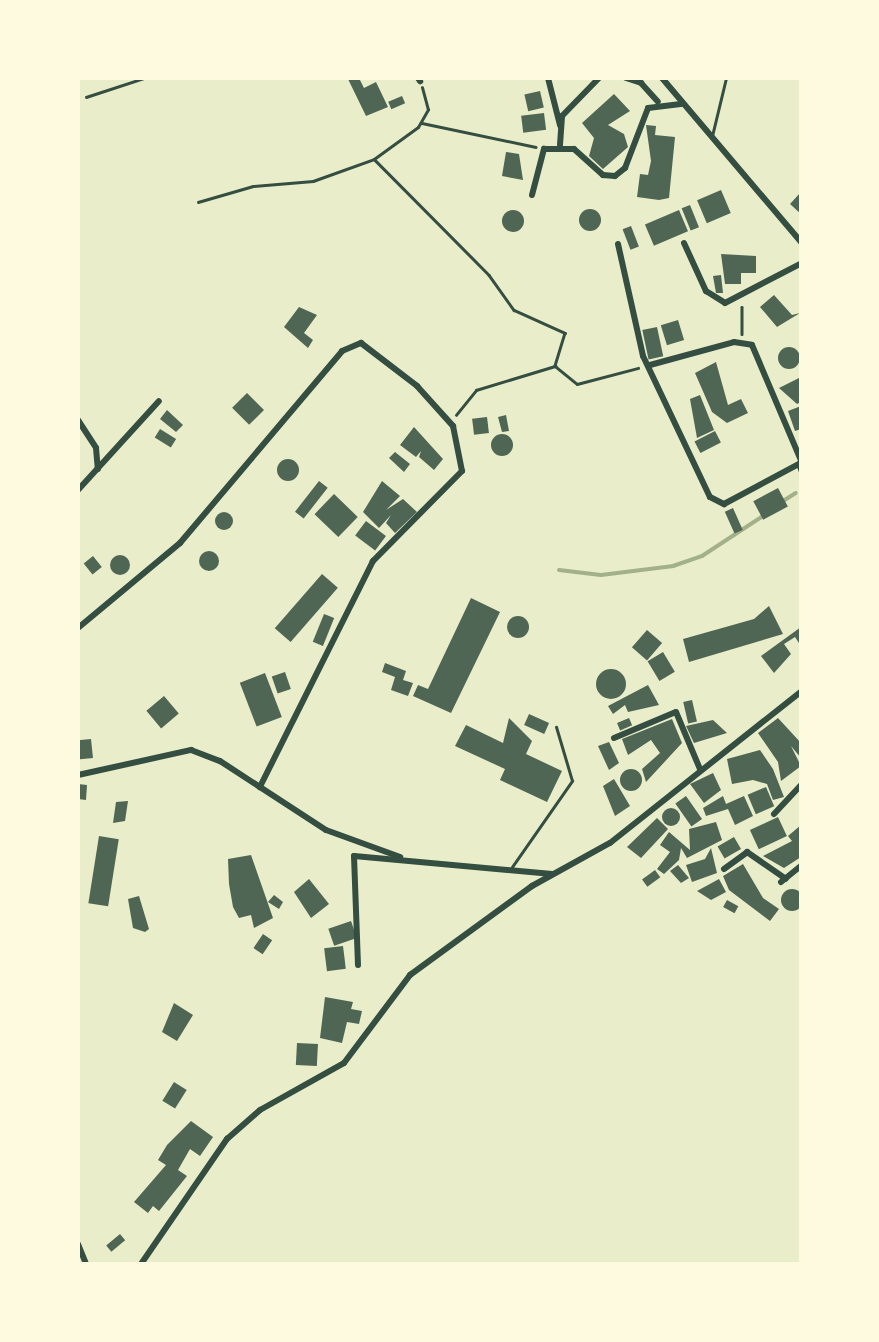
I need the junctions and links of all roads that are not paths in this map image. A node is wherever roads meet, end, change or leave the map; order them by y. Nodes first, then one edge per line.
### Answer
1 (548, 78) edge
2 (599, 78) edge
3 (626, 78) edge
4 (662, 78) edge
5 (726, 78) edge
6 (658, 102) junction
7 (683, 104) junction
8 (561, 130) junction
9 (712, 138) junction
10 (560, 145) junction
11 (532, 195) dead end
12 (684, 243) dead end
13 (618, 244) dead end
14 (802, 244) edge
15 (802, 264) edge
16 (650, 365) junction
17 (158, 401) dead end
18 (78, 420) edge
19 (801, 467) edge
20 (98, 470) junction
21 (78, 490) edge
22 (78, 628) edge
23 (802, 692) edge
24 (556, 728) dead end
25 (614, 738) dead end
26 (700, 769) junction
27 (78, 775) edge
28 (802, 784) edge
29 (260, 787) junction
30 (774, 814) dead end
31 (400, 857) junction
32 (802, 865) edge
33 (724, 868) dead end
34 (508, 873) junction
35 (553, 874) junction
36 (358, 965) dead end
37 (78, 1244) edge
38 (86, 1264) edge
39 (141, 1264) edge

1 - 8 street
2 - 8 street
3 - 6 street
4 - 7 street
5 - 9 lane
6 - 7 street
6 - 10 street
7 - 9 street
8 - 10 street
9 - 14 street
10 - 11 street
12 - 15 street
13 - 16 street
16 - 19 street
16 - 19 street
17 - 20 street
18 - 20 street
20 - 21 street
22 - 29 street
23 - 26 street
24 - 34 lane
25 - 26 street
26 - 35 street
27 - 29 street
28 - 30 street
29 - 31 street
31 - 34 street
31 - 36 street
32 - 33 street
34 - 35 street
35 - 39 street
37 - 38 street

